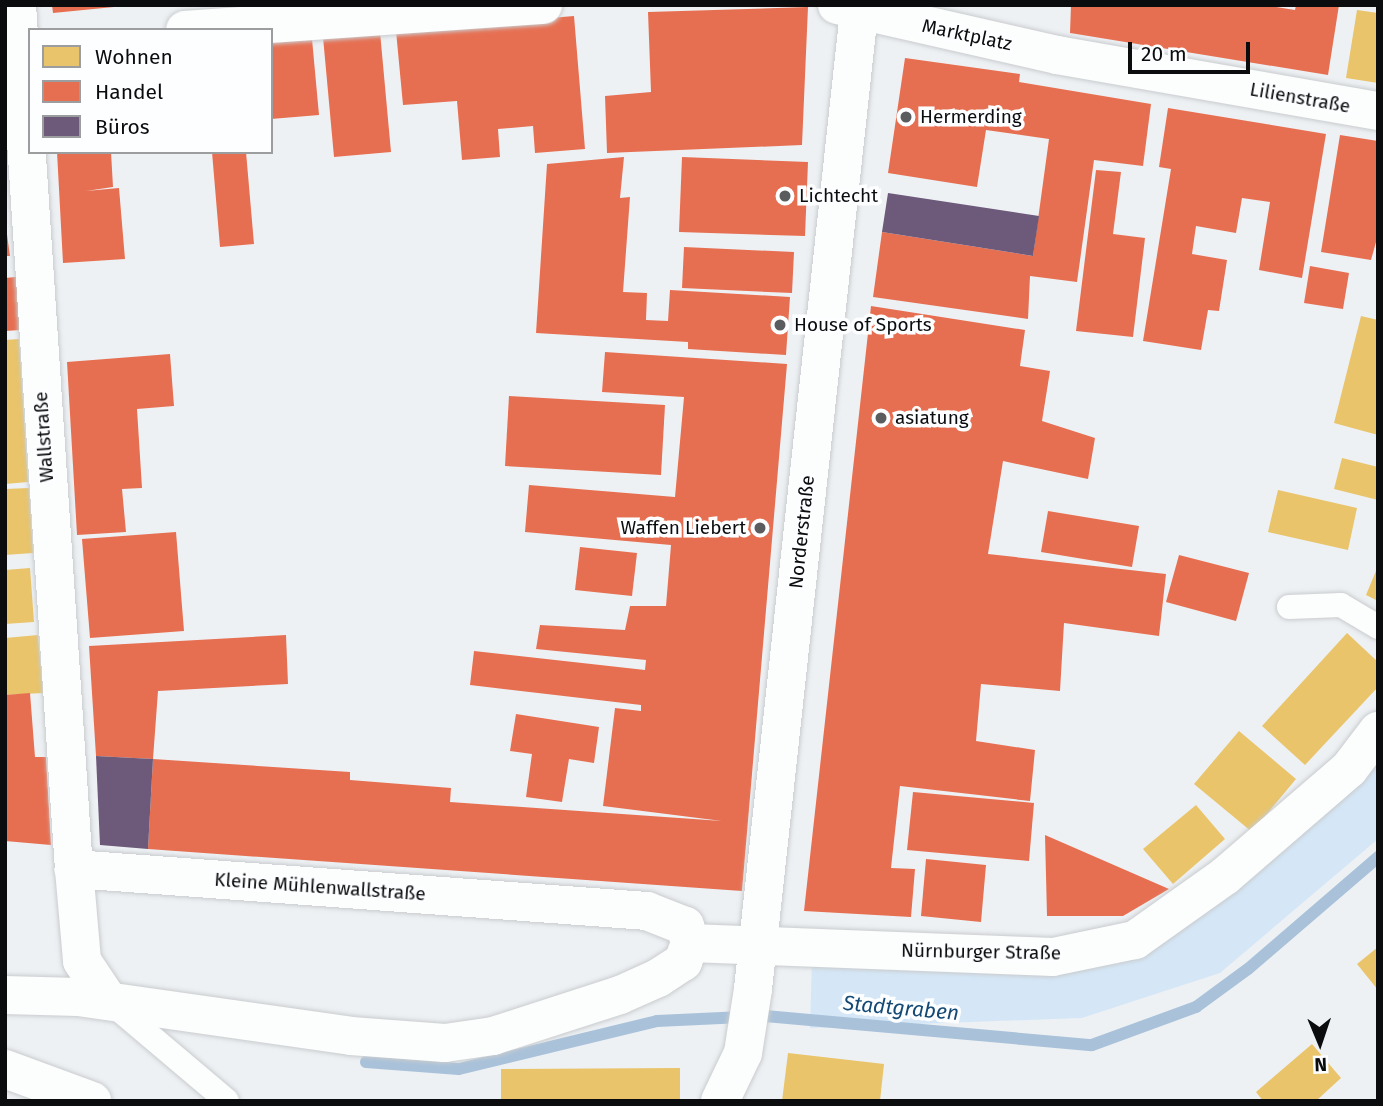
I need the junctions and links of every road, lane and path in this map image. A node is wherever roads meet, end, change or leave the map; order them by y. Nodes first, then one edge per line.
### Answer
1 (543, 5) edge
2 (848, 8) edge
3 (214, 28) edge
4 (22, 29) edge
5 (1057, 55) joint
6 (1378, 111) edge
7 (28, 126) edge
8 (30, 154) edge
9 (1289, 607) dead end
10 (1378, 627) edge
11 (1378, 732) edge
12 (74, 869) junction
13 (690, 943) junction
14 (757, 947) junction
15 (5, 995) edge
16 (108, 1000) junction
17 (744, 1050) junction
18 (5, 1069) edge
19 (92, 1101) edge
20 (227, 1101) edge
21 (720, 1101) edge
22 (745, 1101) edge

1 - 3 street
2 - 5 street, Marktplatz
2 - 14 street, Norderstraße
4 - 7 street, Wallstraße
5 - 6 street, Lilienstraße
8 - 12 street, Wallstraße
9 - 10 lane
11 - 14 street, Nürnburger Straße
12 - 13 street, Kleine Mühlenwallstraße
12 - 16 street
13 - 14 street
13 - 16 street
14 - 17 street, Norderstraße
15 - 16 street
16 - 20 lane
17 - 21 street, Norderstraße
17 - 22 street, Norderstraße
18 - 19 street

